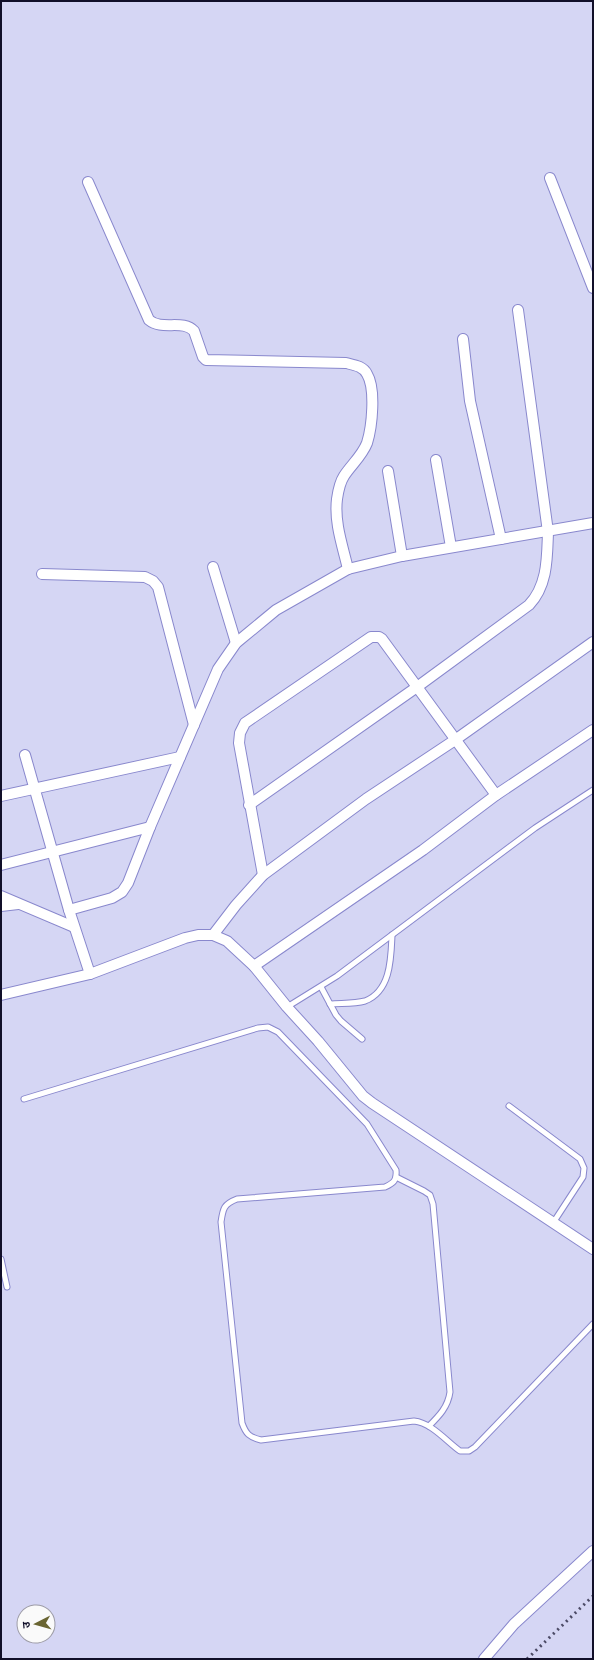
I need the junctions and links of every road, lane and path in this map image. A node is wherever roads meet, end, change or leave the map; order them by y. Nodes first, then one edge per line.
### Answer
1 (550, 178) dead end
2 (88, 182) dead end
3 (593, 288) edge
4 (518, 310) dead end
5 (463, 338) dead end
6 (436, 460) dead end
7 (388, 471) dead end
8 (593, 523) edge
9 (548, 532) junction
10 (501, 539) junction
11 (451, 547) junction
12 (402, 556) junction
13 (213, 566) dead end
14 (348, 569) junction
15 (42, 574) dead end
16 (236, 642) junction
17 (593, 642) edge
18 (417, 687) junction
19 (194, 725) junction
20 (593, 730) edge
21 (455, 740) junction
22 (25, 755) dead end
23 (180, 757) junction
24 (35, 789) junction
25 (593, 790) edge
26 (496, 795) junction
27 (1, 796) edge
28 (249, 805) junction
29 (150, 827) junction
30 (52, 851) junction
31 (1, 865) edge
32 (263, 875) junction
33 (1, 896) edge
34 (18, 904) junction
35 (1, 906) edge
36 (69, 910) junction
37 (74, 927) junction
38 (213, 935) junction
39 (392, 935) junction
40 (254, 966) junction
41 (88, 970) junction
42 (321, 987) junction
43 (1, 995) edge
44 (330, 1004) junction
45 (287, 1006) junction
46 (362, 1039) dead end
47 (24, 1099) dead end
48 (508, 1106) dead end
49 (396, 1177) junction
50 (553, 1222) junction
51 (593, 1249) edge
52 (1, 1259) edge
53 (7, 1288) dead end
54 (593, 1324) edge
55 (429, 1426) junction
56 (593, 1551) edge
57 (484, 1659) edge

1 - 3 street
2 - 14 street
4 - 9 street
5 - 10 street
6 - 11 street
7 - 12 street
8 - 9 street
9 - 10 street
9 - 18 street
10 - 11 street
11 - 12 street
12 - 14 street
13 - 16 street
14 - 16 street
15 - 19 street
16 - 19 street
17 - 21 street
18 - 21 street
18 - 28 street
18 - 28 street
19 - 23 street
20 - 26 street
21 - 26 street
21 - 32 street
22 - 24 street
23 - 24 street
23 - 29 street
24 - 27 street
24 - 30 street
25 - 39 lane
26 - 40 street
28 - 32 street
29 - 30 street
29 - 36 street
30 - 31 street
30 - 36 street
32 - 38 street
33 - 34 street
34 - 35 street
34 - 37 street
36 - 37 street
37 - 41 street
38 - 40 street
38 - 41 street
39 - 42 lane
39 - 44 lane
40 - 45 street
41 - 43 street
42 - 44 lane
42 - 45 lane
44 - 46 lane
45 - 50 street
47 - 49 lane
48 - 50 lane
49 - 55 lane
49 - 55 lane
50 - 51 street
52 - 53 lane
54 - 55 lane
56 - 57 street

